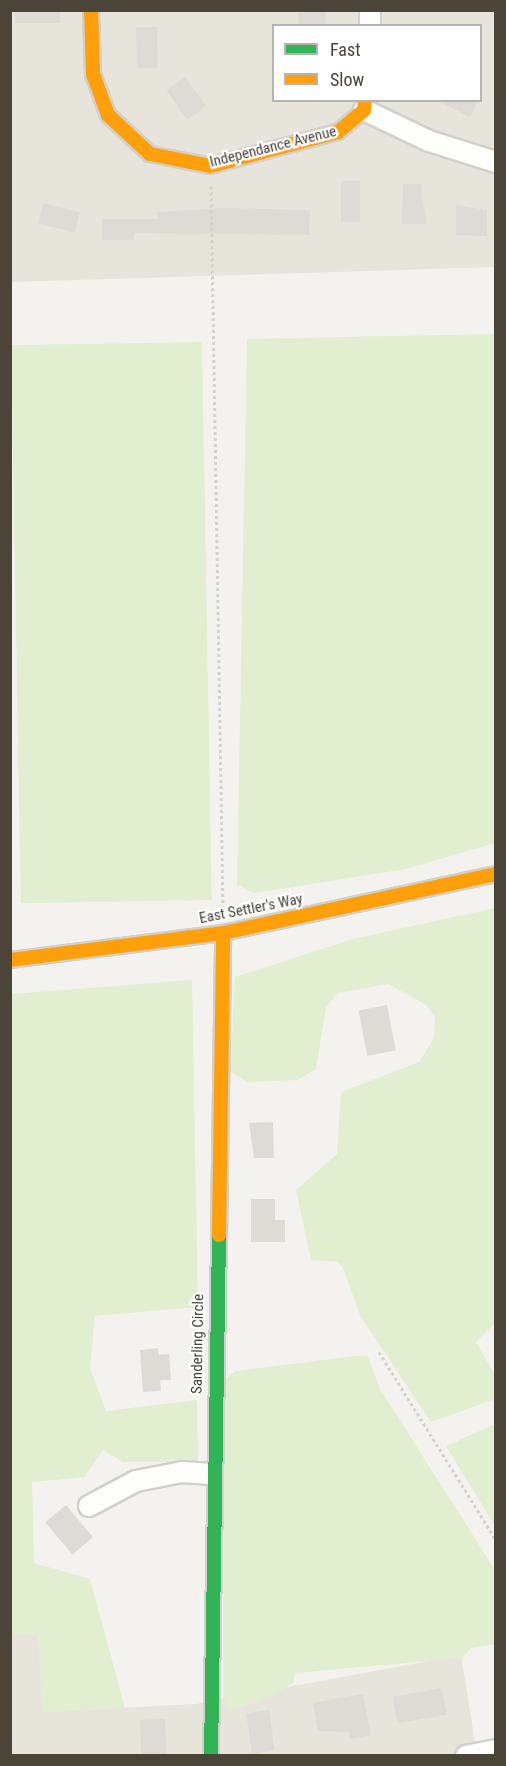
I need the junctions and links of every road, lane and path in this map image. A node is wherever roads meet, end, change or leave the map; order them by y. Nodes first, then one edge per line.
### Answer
1 (91, 10) edge
2 (364, 105) edge
3 (495, 162) edge
4 (210, 166) junction
5 (495, 874) edge
6 (223, 933) junction
7 (10, 960) edge
8 (379, 1352) dead end
9 (211, 1474) junction
10 (89, 1506) dead end
11 (495, 1540) edge
12 (495, 1750) edge
13 (211, 1755) edge
14 (466, 1755) edge

1 - 4 street, Independance Avenue
2 - 3 street
2 - 4 street, Independance Avenue
4 - 6 path
5 - 6 street, East Settler's Way
6 - 7 street, East Settler's Way
6 - 9 street, Sanderling Circle
8 - 11 path
9 - 10 street
9 - 13 street, Sanderling Circle
12 - 14 street

